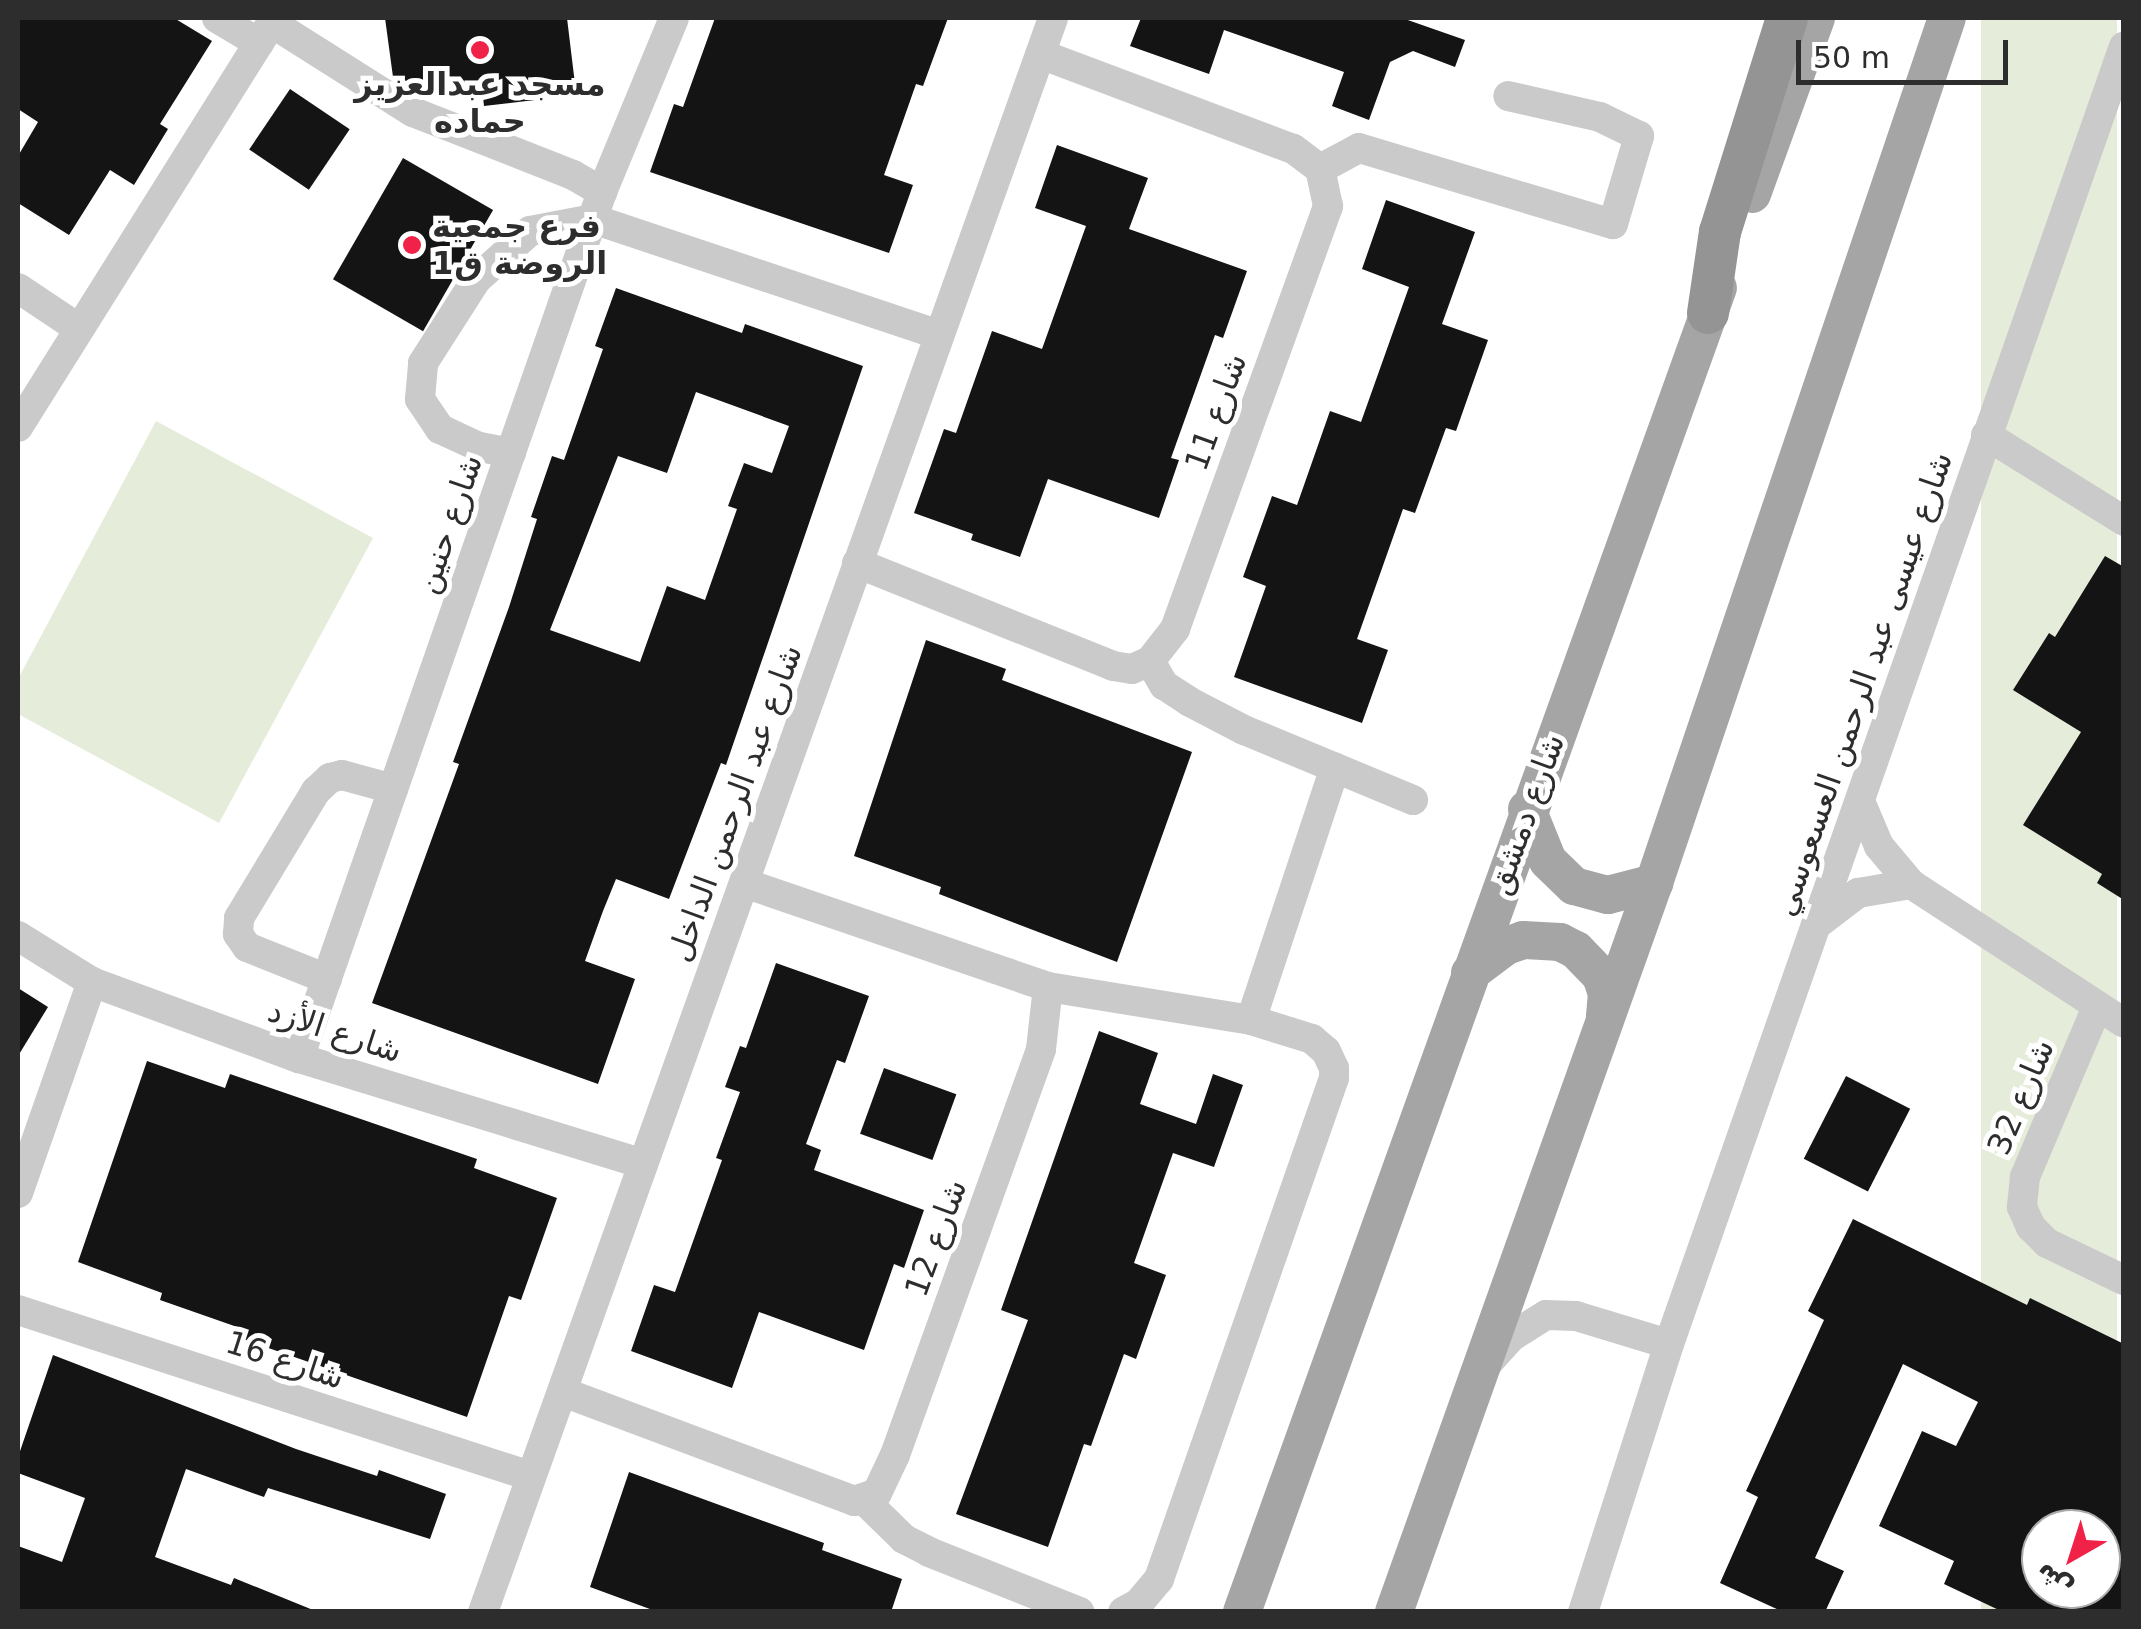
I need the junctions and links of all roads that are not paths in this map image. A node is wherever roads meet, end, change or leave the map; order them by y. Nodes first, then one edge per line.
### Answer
1 (218, 18) edge
2 (674, 18) edge
3 (1053, 18) edge
4 (1786, 18) edge
5 (1816, 18) edge
6 (1947, 18) edge
7 (269, 28) edge
8 (2124, 46) edge
9 (1040, 54) junction
10 (1508, 96) dead end
11 (1320, 170) junction
12 (598, 206) junction
13 (18, 288) edge
14 (1708, 313) junction
15 (78, 328) junction
16 (936, 334) junction
17 (18, 427) edge
18 (1986, 435) junction
19 (511, 453) junction
20 (2124, 521) edge
21 (857, 564) junction
22 (1150, 661) junction
23 (1335, 768) junction
24 (393, 789) junction
25 (1413, 800) dead end
26 (1860, 801) junction
27 (1527, 810) junction
28 (1654, 883) junction
29 (744, 884) junction
30 (1911, 884) junction
31 (1816, 926) junction
32 (18, 936) edge
33 (1470, 974) junction
34 (327, 980) junction
35 (92, 982) junction
36 (1048, 987) junction
37 (2110, 1015) edge
38 (1250, 1020) junction
39 (1605, 1020) junction
40 (299, 1058) junction
41 (643, 1164) junction
42 (18, 1193) edge
43 (2124, 1280) edge
44 (18, 1310) edge
45 (1668, 1344) junction
46 (1471, 1390) junction
47 (562, 1392) junction
48 (530, 1476) junction
49 (864, 1500) junction
50 (1070, 1610) edge
51 (484, 1612) edge
52 (1123, 1612) edge
53 (1242, 1612) edge
54 (1394, 1612) edge
55 (1583, 1612) edge

1 - 7 street
2 - 12 street, شارع حنين
3 - 9 street, شارع عبد الرحمن الداخل
4 - 14 highway
5 - 14 main road, شارع دمشق
6 - 28 main road
7 - 12 street
7 - 15 street
8 - 18 street, شارع عيسى عبد الرحمن العسعوسي
9 - 11 street
9 - 16 street, شارع عبد الرحمن الداخل
10 - 11 street
11 - 22 street, شارع 11
12 - 16 street
12 - 19 street, شارع حنين
12 - 19 street
13 - 15 street
14 - 27 main road, شارع دمشق
15 - 17 street
16 - 21 street, شارع عبد الرحمن الداخل
18 - 20 street
18 - 26 street, شارع عيسى عبد الرحمن العسعوسي
19 - 24 street, شارع حنين
21 - 22 street
21 - 29 street, شارع عبد الرحمن الداخل
22 - 23 street
23 - 25 street
23 - 38 street
24 - 34 street, شارع حنين
24 - 34 street
26 - 30 street, شارع 32
26 - 31 street, شارع عيسى عبد الرحمن العسعوسي
27 - 28 main road
27 - 33 main road, شارع دمشق
28 - 39 main road
29 - 36 street
29 - 41 street, شارع عبد الرحمن الداخل
30 - 31 street
30 - 37 street, شارع 32
31 - 45 street, شارع عيسى عبد الرحمن العسعوسي
32 - 35 street, شارع الأزد
33 - 39 main road
33 - 53 main road, شارع دمشق
34 - 40 street, شارع حنين
35 - 40 street, شارع الأزد
35 - 42 street
36 - 38 street
36 - 49 street, شارع 12
37 - 43 street, شارع 32
38 - 52 street
39 - 46 main road
40 - 41 street, شارع الأزد
41 - 47 street, شارع عبد الرحمن الداخل
44 - 48 street, شارع 16
45 - 46 street
45 - 55 street, شارع عيسى عبد الرحمن العسعوسي
46 - 54 main road
47 - 48 street, شارع عبد الرحمن الداخل
47 - 49 street
48 - 51 street, شارع عبد الرحمن الداخل
49 - 50 street

